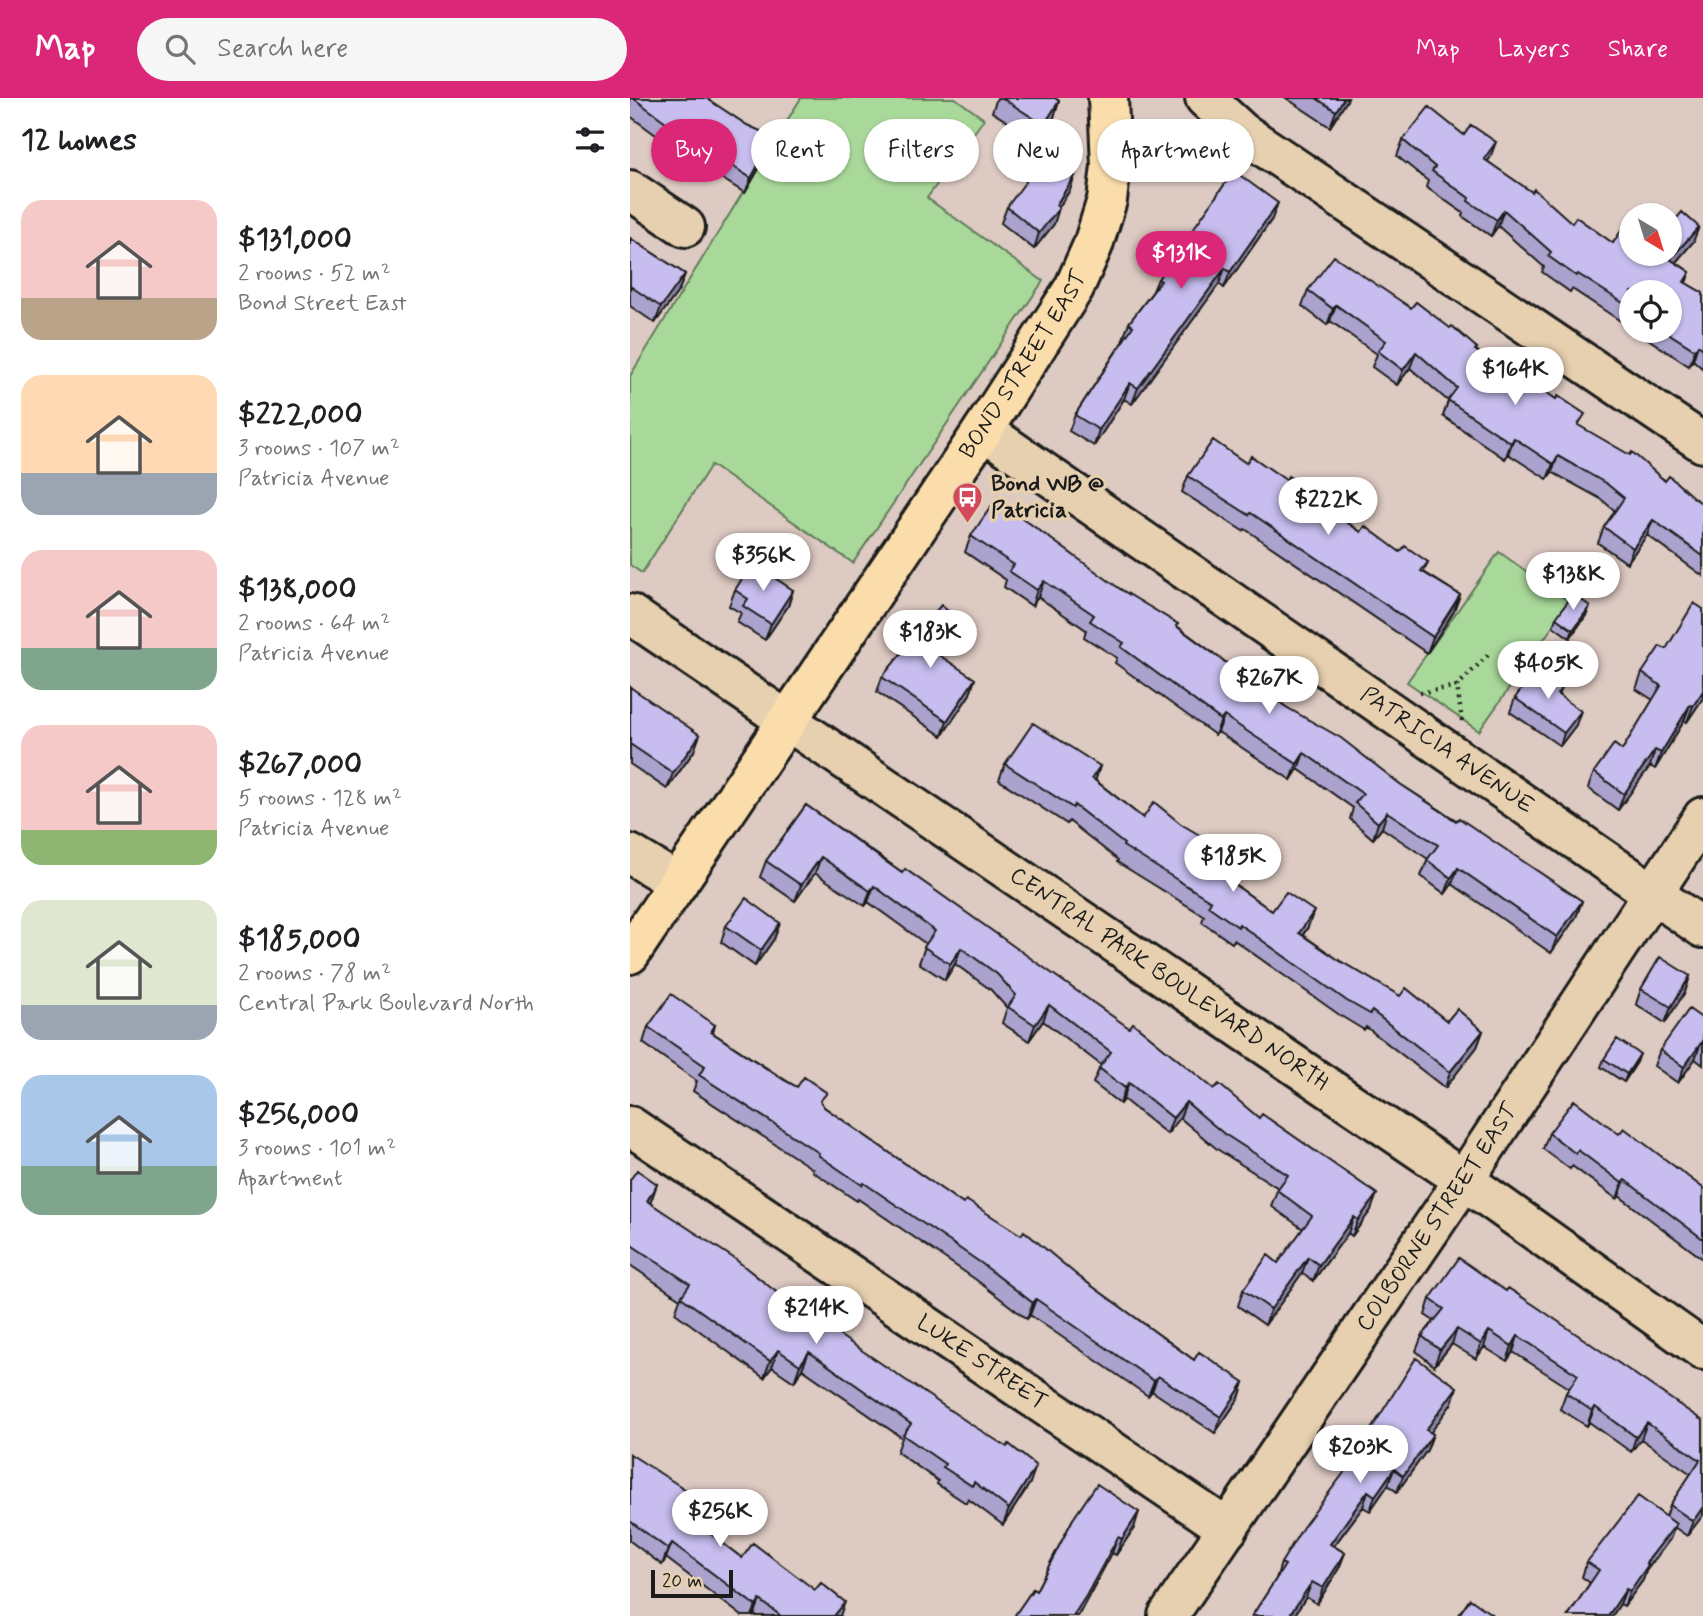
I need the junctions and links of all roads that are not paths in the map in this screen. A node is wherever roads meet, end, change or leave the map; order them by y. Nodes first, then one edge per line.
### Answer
1 (1108, 98) edge
2 (1207, 99) edge
3 (630, 190) edge
4 (685, 227) dead end
5 (983, 430) junction
6 (1703, 443) edge
7 (630, 614) edge
8 (786, 723) junction
9 (1703, 817) edge
10 (630, 854) edge
11 (678, 883) junction
12 (1651, 893) junction
13 (1703, 928) edge
14 (633, 942) edge
15 (630, 1126) edge
16 (1464, 1180) junction
17 (1703, 1350) edge
18 (1228, 1529) junction
19 (1168, 1616) edge

1 - 5 main road, BOND STREET EAST
2 - 6 street
3 - 4 street
5 - 8 main road, BOND STREET EAST
5 - 12 street, PATRICIA AVENUE
7 - 8 street, CENTRAL PARK BOULEVARD NORTH
8 - 11 main road, BOND STREET EAST
8 - 16 street, CENTRAL PARK BOULEVARD NORTH
9 - 12 street, COLBORNE STREET EAST
10 - 11 street
11 - 14 main road, BOND STREET EAST
12 - 13 street, PATRICIA AVENUE
12 - 16 street, COLBORNE STREET EAST
15 - 18 street, LUKE STREET
16 - 17 street, CENTRAL PARK BOULEVARD NORTH
16 - 18 street, COLBORNE STREET EAST
18 - 19 street, COLBORNE STREET EAST

